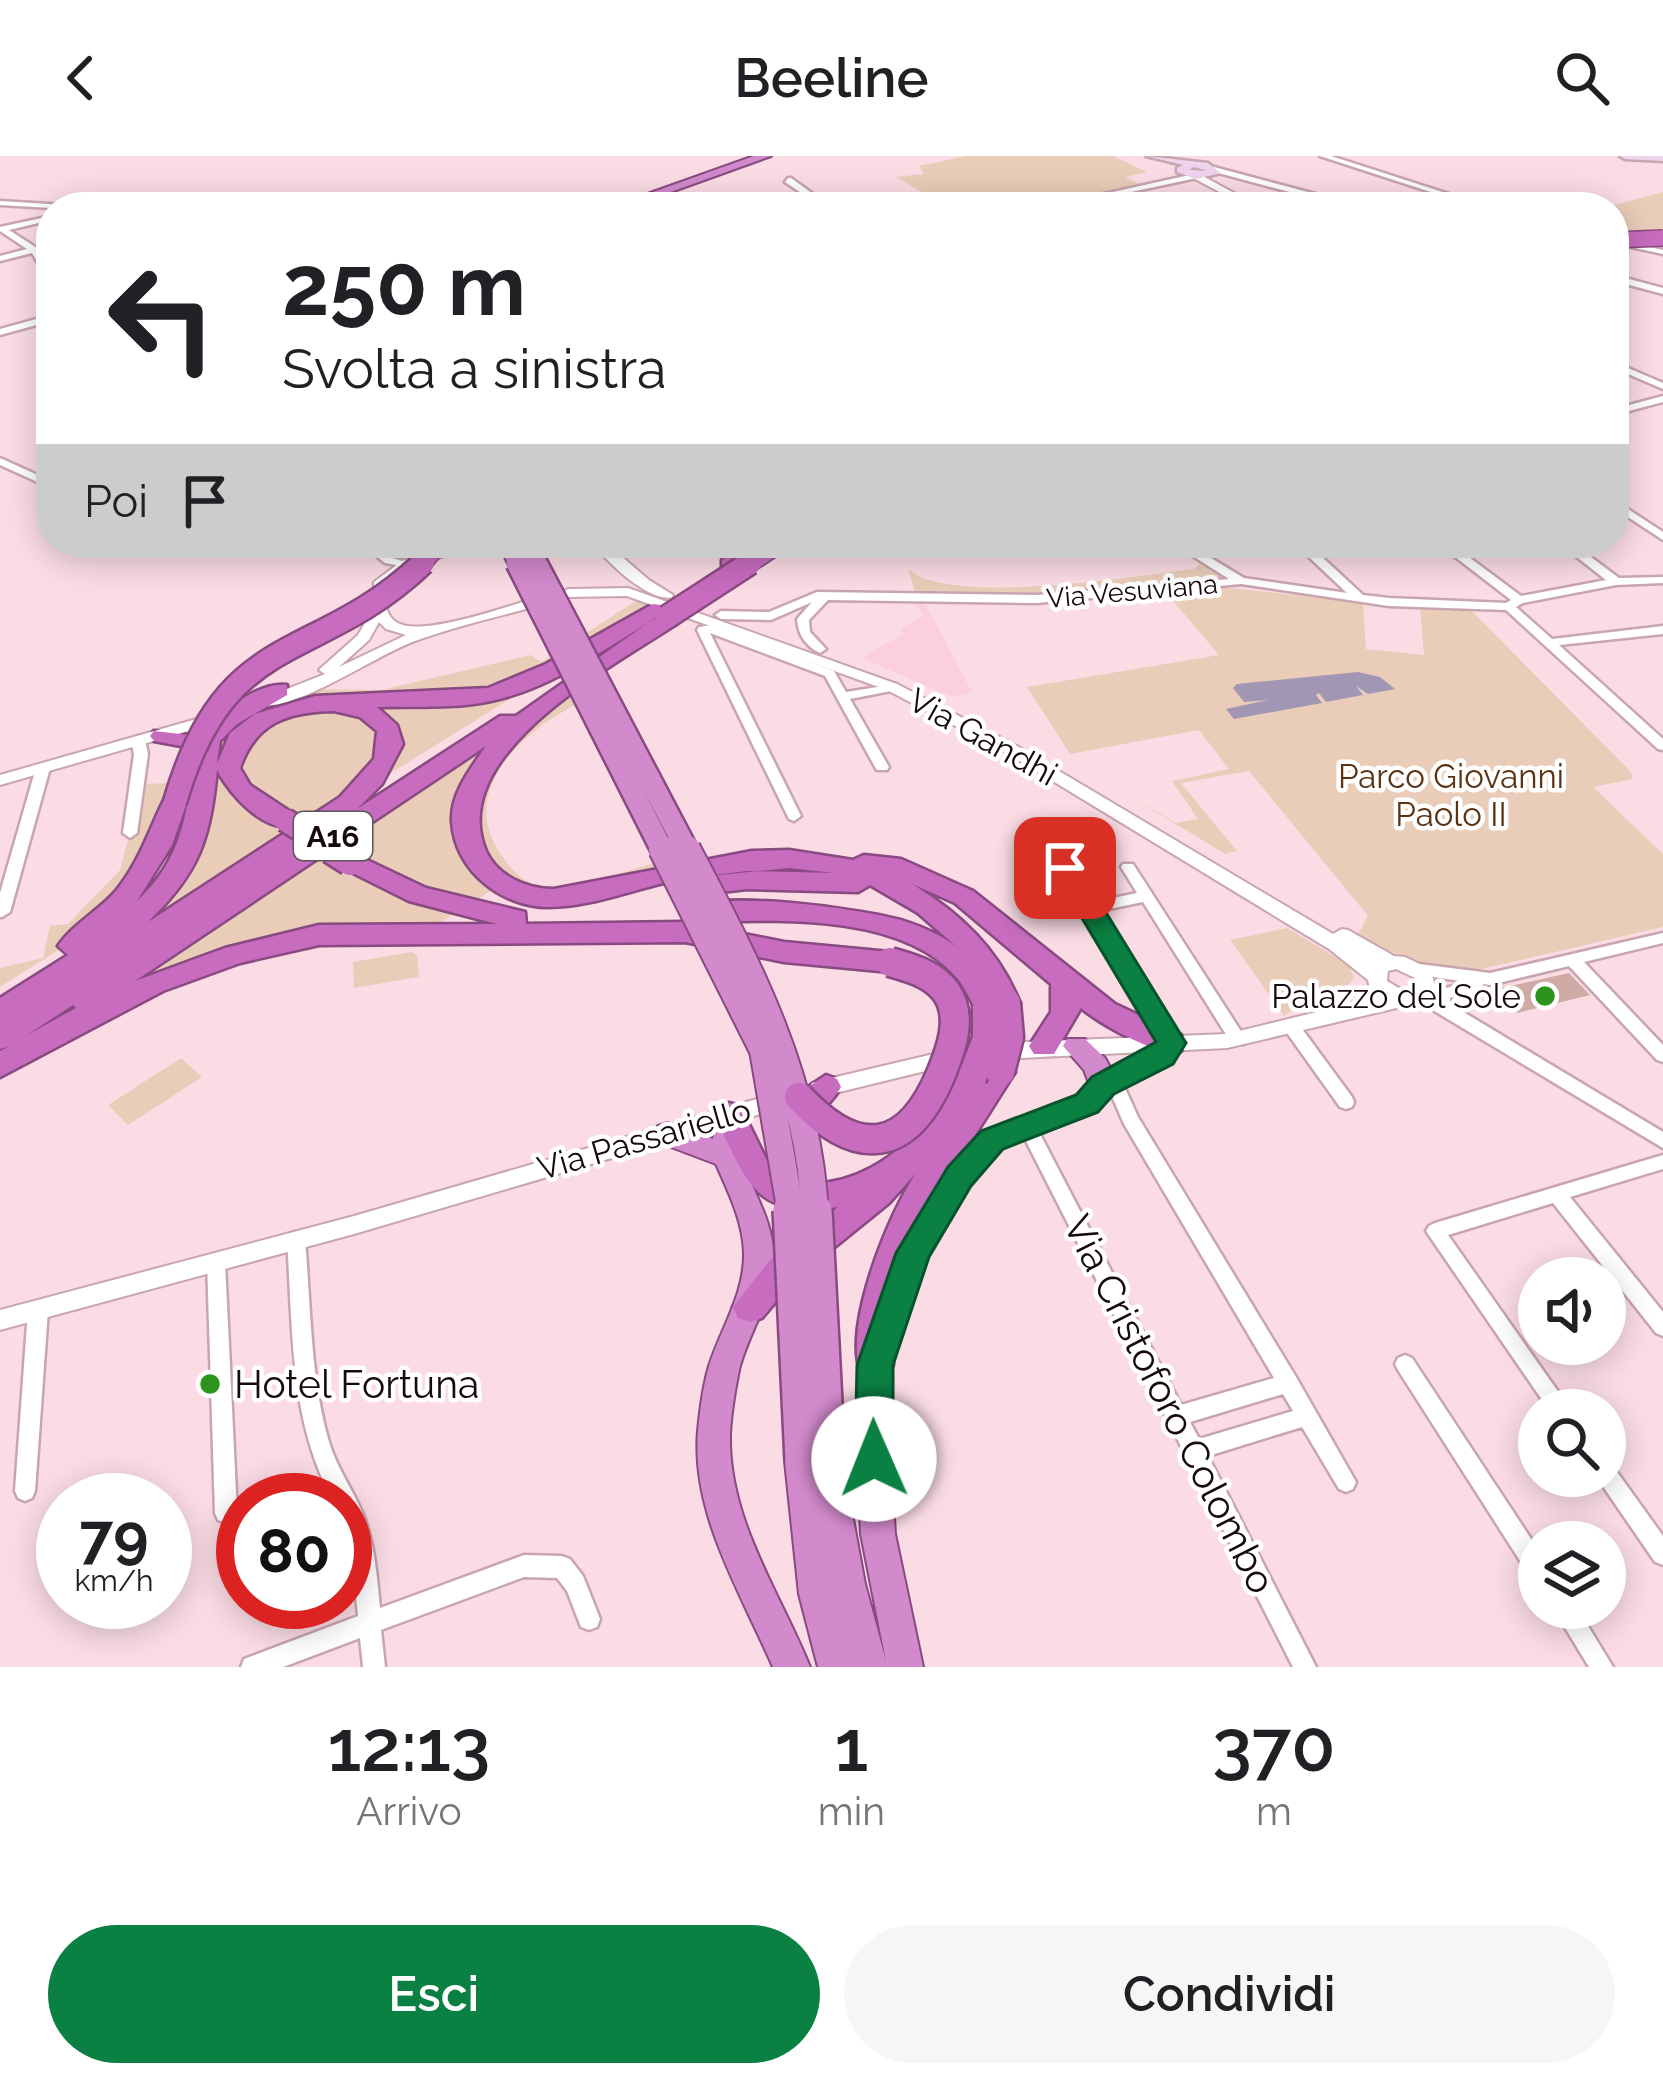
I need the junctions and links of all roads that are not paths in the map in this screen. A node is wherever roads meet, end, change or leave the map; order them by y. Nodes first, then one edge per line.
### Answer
1 (765, 156) edge
2 (780, 156) edge
3 (1324, 156) edge
4 (1625, 156) edge
5 (1154, 157) edge
6 (1663, 158) edge
7 (1200, 171) edge
8 (788, 180) dead end
9 (661, 192) edge
10 (676, 192) edge
11 (805, 192) edge
12 (1121, 192) edge
13 (1233, 192) edge
14 (1299, 192) edge
15 (1438, 192) edge
16 (0, 202) edge
17 (36, 205) edge
18 (36, 207) edge
19 (0, 213) edge
20 (36, 221) edge
21 (1, 229) edge
22 (1663, 236) edge
23 (1629, 239) edge
24 (1629, 243) edge
25 (34, 250) junction
26 (36, 253) edge
27 (1663, 253) edge
28 (0, 259) edge
29 (1629, 282) edge
30 (1663, 291) edge
31 (36, 322) edge
32 (0, 332) edge
33 (1629, 371) edge
34 (1663, 386) edge
35 (1663, 399) edge
36 (1629, 408) edge
37 (0, 461) edge
38 (36, 477) edge
39 (1629, 513) edge
40 (1663, 537) edge
41 (372, 558) edge
42 (393, 558) edge
43 (424, 558) edge
44 (426, 558) edge
45 (515, 558) edge
46 (534, 558) edge
47 (604, 558) edge
48 (615, 558) edge
49 (744, 558) edge
50 (752, 558) edge
51 (1203, 558) edge
52 (1316, 558) edge
53 (1461, 558) edge
54 (1584, 558) edge
55 (407, 564) junction
56 (728, 571) junction
57 (1663, 580) edge
58 (1241, 581) junction
59 (1616, 582) junction
60 (379, 585) junction
61 (568, 593) junction
62 (825, 597) junction
63 (1360, 598) junction
64 (1514, 603) junction
65 (377, 612) junction
66 (668, 614) junction
67 (721, 615) junction
68 (436, 629) junction
69 (1663, 630) edge
70 (1548, 643) junction
71 (820, 650) junction
72 (892, 687) junction
73 (279, 689) junction
74 (843, 697) junction
75 (315, 703) junction
76 (247, 709) junction
77 (150, 738) junction
78 (1663, 746) edge
79 (203, 751) junction
80 (882, 767) dead end
81 (43, 768) junction
82 (0, 780) edge
83 (794, 816) dead end
84 (1042, 829) dead end
85 (130, 833) dead end
86 (821, 859) junction
87 (1128, 867) dead end
88 (907, 890) junction
89 (1146, 896) junction
90 (1089, 908) junction
91 (2, 911) edge
92 (487, 914) junction
93 (685, 932) junction
94 (1663, 938) edge
95 (949, 956) junction
96 (1572, 959) junction
97 (1419, 970) junction
98 (1380, 972) junction
99 (1061, 973) junction
100 (1490, 979) junction
101 (0, 996) edge
102 (1412, 996) junction
103 (997, 1004) junction
104 (1442, 1008) junction
105 (0, 1012) edge
106 (1295, 1025) junction
107 (0, 1038) edge
108 (1238, 1040) junction
109 (1171, 1043) junction
110 (1044, 1046) junction
111 (1076, 1046) junction
112 (0, 1055) edge
113 (1663, 1057) edge
114 (0, 1066) edge
115 (986, 1075) junction
116 (1108, 1083) junction
117 (813, 1092) junction
118 (1346, 1102) dead end
119 (729, 1115) junction
120 (668, 1134) junction
121 (1663, 1141) edge
122 (1035, 1142) dead end
123 (740, 1160) junction
124 (1663, 1162) edge
125 (906, 1164) junction
126 (1557, 1194) junction
127 (296, 1240) junction
128 (216, 1262) junction
129 (750, 1306) junction
130 (38, 1310) junction
131 (0, 1320) edge
132 (1663, 1327) edge
133 (1405, 1364) dead end
134 (875, 1365) junction
135 (1288, 1383) junction
136 (1547, 1389) edge
137 (1307, 1416) junction
138 (1178, 1417) junction
139 (1195, 1450) junction
140 (815, 1460) junction
141 (224, 1473) edge
142 (326, 1473) edge
143 (1346, 1482) dead end
144 (25, 1491) dead end
145 (1623, 1497) edge
146 (1518, 1538) edge
147 (1663, 1554) edge
148 (589, 1619) dead end
149 (372, 1623) edge
150 (355, 1629) edge
151 (369, 1629) edge
152 (1578, 1629) edge
153 (252, 1667) edge
154 (374, 1667) edge
155 (792, 1667) edge
156 (836, 1667) edge
157 (869, 1667) edge
158 (905, 1667) edge
159 (1305, 1667) edge
160 (1602, 1667) edge

1 - 9 highway
2 - 10 highway
3 - 15 street
4 - 6 main road
5 - 7 main road
7 - 12 street
7 - 13 street
7 - 14 street
8 - 11 street
16 - 17 street
18 - 19 street
20 - 21 street
21 - 25 street
22 - 23 highway, bridge
24 - 27 street
25 - 26 street
25 - 28 street
29 - 30 street
31 - 32 street
33 - 34 street
35 - 36 street
37 - 38 street
39 - 40 street
41 - 60 street
42 - 55 street
43 - 101 highway, bridge
44 - 55 street
45 - 140 highway, bridge
46 - 117 highway, bridge
47 - 61 street
48 - 67 street, Via Gandhi
49 - 56 highway
50 - 56 highway, bridge
51 - 58 street
52 - 63 street
53 - 64 street
54 - 59 street
55 - 60 street
56 - 66 highway, bridge
57 - 59 street, Via Vesuviana
58 - 62 street, Via Vesuviana
58 - 63 street, Via Vesuviana
59 - 64 street, Via Vesuviana
60 - 65 street
61 - 66 street, Via Gandhi
61 - 68 street
62 - 67 street, Via Vesuviana
62 - 71 street
63 - 64 street, Via Vesuviana
64 - 70 street
65 - 68 street
65 - 73 street
66 - 72 street, Via Gandhi
66 - 75 highway
66 - 86 highway
66 - 107 highway, A16
66 - 112 highway, A16
67 - 71 street, Via Gandhi
68 - 76 street
69 - 70 street
70 - 78 street
71 - 98 street, Via Gandhi
72 - 74 street
72 - 98 street, Via Gandhi
73 - 76 highway
73 - 77 street
74 - 80 street
74 - 83 street
75 - 92 highway, bridge
75 - 107 highway
76 - 77 street
76 - 79 highway
77 - 79 highway
77 - 81 street
77 - 85 street
79 - 105 highway
81 - 82 street
81 - 91 street
84 - 90 street
86 - 88 highway
86 - 99 highway
87 - 89 street
88 - 92 highway
88 - 103 highway
89 - 90 street
89 - 108 street
90 - 109 street
92 - 95 highway
93 - 95 highway
93 - 114 highway
93 - 117 highway, bridge
94 - 96 street
95 - 103 highway
96 - 100 street
96 - 113 street
97 - 98 street
97 - 100 street
97 - 102 street
98 - 102 street
98 - 106 street, Via Passariello
99 - 109 highway
99 - 110 highway
100 - 104 street
102 - 104 street
102 - 106 street, Via Passariello
103 - 115 highway, bridge
104 - 121 street
106 - 108 street, Via Passariello
106 - 118 street
108 - 109 street, Via Passariello
109 - 111 street, Via Passariello
109 - 116 highway
110 - 111 street, Via Passariello
110 - 117 street, Via Passariello
111 - 116 highway
115 - 125 highway
115 - 134 highway
116 - 134 highway
116 - 135 street
117 - 119 street, Via Passariello
117 - 123 highway
117 - 140 highway, bridge
119 - 120 street, Via Passariello
119 - 123 highway
120 - 123 highway
120 - 127 street, Via Passariello
122 - 138 street, Via Cristoforo Colombo
123 - 125 highway
123 - 129 highway
124 - 126 street
125 - 129 highway
126 - 132 street
126 - 136 street
127 - 128 street, Via Passariello
127 - 142 street
128 - 130 street, Via Passariello
128 - 141 street
129 - 155 highway
130 - 131 street, Via Passariello
130 - 144 street
133 - 146 street
134 - 158 highway
135 - 137 street
135 - 138 street
137 - 139 street
137 - 143 street
138 - 139 street, Via Cristoforo Colombo
139 - 159 street, Via Cristoforo Colombo
140 - 156 highway
140 - 157 highway
145 - 147 street
148 - 149 street
150 - 153 street
151 - 154 street
152 - 160 street

